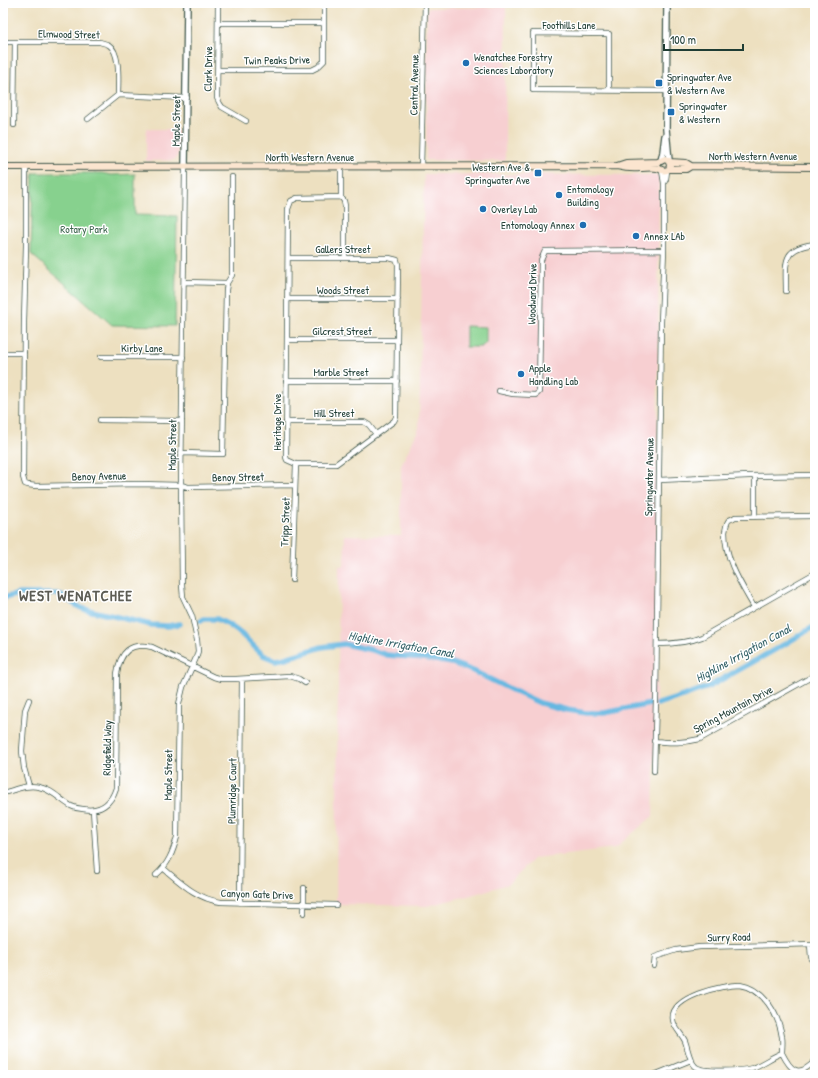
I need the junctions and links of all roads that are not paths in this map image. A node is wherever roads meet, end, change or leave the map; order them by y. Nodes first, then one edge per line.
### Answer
1 (188, 3) edge
2 (218, 3) edge
3 (324, 3) edge
4 (425, 3) edge
5 (668, 3) edge
6 (218, 24) junction
7 (324, 24) junction
8 (3, 42) edge
9 (15, 42) junction
10 (218, 70) junction
11 (608, 90) junction
12 (666, 91) junction
13 (118, 95) junction
14 (187, 98) junction
15 (88, 119) dead end
16 (246, 121) dead end
17 (14, 125) dead end
18 (666, 129) junction
19 (660, 161) junction
20 (669, 162) junction
21 (421, 166) junction
22 (618, 166) junction
23 (691, 166) junction
24 (3, 167) edge
25 (26, 167) junction
26 (185, 167) junction
27 (341, 167) junction
28 (815, 167) edge
29 (664, 170) junction
30 (232, 177) dead end
31 (342, 197) junction
32 (815, 244) edge
33 (664, 250) junction
34 (288, 258) junction
35 (345, 258) junction
36 (184, 282) junction
37 (228, 283) junction
38 (786, 291) dead end
39 (287, 299) junction
40 (398, 299) junction
41 (287, 340) junction
42 (397, 340) junction
43 (3, 353) edge
44 (24, 353) junction
45 (101, 357) dead end
46 (183, 357) junction
47 (286, 381) junction
48 (397, 381) junction
49 (499, 391) dead end
50 (100, 420) dead end
51 (182, 421) junction
52 (286, 422) junction
53 (376, 434) junction
54 (182, 453) junction
55 (296, 464) junction
56 (755, 476) junction
57 (815, 476) edge
58 (659, 480) junction
59 (181, 485) junction
60 (295, 485) junction
61 (815, 516) edge
62 (756, 517) junction
63 (815, 572) edge
64 (292, 580) dead end
65 (754, 607) junction
66 (656, 644) junction
67 (192, 666) junction
68 (815, 675) edge
69 (242, 679) junction
70 (305, 684) dead end
71 (29, 700) dead end
72 (654, 742) junction
73 (654, 771) dead end
74 (29, 786) junction
75 (3, 793) edge
76 (93, 810) junction
77 (163, 868) junction
78 (97, 871) dead end
79 (156, 875) dead end
80 (304, 888) dead end
81 (240, 903) junction
82 (304, 904) junction
83 (336, 904) dead end
84 (304, 913) dead end
85 (812, 944) edge
86 (815, 965) edge
87 (654, 966) dead end
88 (782, 1053) junction
89 (691, 1060) junction
90 (815, 1061) edge
91 (794, 1073) edge
92 (654, 1075) edge

1 - 14 street, Maple Street
2 - 6 street, Clark Drive
3 - 7 street, Twin Peaks Drive
4 - 21 street, Central Avenue
5 - 12 street
6 - 7 street
6 - 10 street, Clark Drive
7 - 10 street, Twin Peaks Drive
8 - 9 street, Elmwood Street
9 - 13 street, Elmwood Street
9 - 17 street
10 - 16 street, Clark Drive
11 - 11 street, Foothills Lane
11 - 12 street, Foothills Lane
12 - 18 street
13 - 14 street
13 - 15 street
14 - 26 street, Maple Street
18 - 19 street
18 - 20 street
19 - 20 main road, North Western Avenue
19 - 22 main road, North Western Avenue
19 - 29 main road
20 - 23 main road, North Western Avenue
20 - 29 main road
21 - 22 main road, North Western Avenue
21 - 27 main road, North Western Avenue
22 - 29 main road, North Western Avenue
23 - 28 main road, North Western Avenue
23 - 29 main road, North Western Avenue
24 - 25 main road, North Western Avenue
25 - 26 main road, North Western Avenue
25 - 44 street
26 - 27 main road, North Western Avenue
26 - 36 street, Maple Street
27 - 31 street
29 - 33 street, Springwater Avenue
30 - 37 street
31 - 34 street, Heritage Drive
31 - 35 street
32 - 38 street
33 - 49 street, Woodward Drive
33 - 58 street, Springwater Avenue
34 - 35 street, Gallers Street
34 - 39 street, Heritage Drive
35 - 40 street, Gallers Street
36 - 37 street
36 - 46 street, Maple Street
37 - 54 street
39 - 40 street, Woods Street
39 - 41 street, Heritage Drive
40 - 42 street
41 - 42 street, Gilcrest Street
41 - 47 street, Heritage Drive
42 - 48 street
43 - 44 street
44 - 59 street, Benoy Avenue
45 - 46 street, Kirby Lane
46 - 51 street, Maple Street
47 - 48 street, Marble Street
47 - 52 street, Heritage Drive
48 - 53 street
50 - 51 street
51 - 54 street, Maple Street
52 - 53 street, Hill Street
52 - 55 street, Heritage Drive
53 - 55 street
54 - 59 street, Maple Street
55 - 60 street, Tripp Street
56 - 57 street
56 - 58 street
56 - 62 street
58 - 66 street, Springwater Avenue
59 - 60 street, Benoy Street
59 - 67 street, Maple Street
60 - 64 street, Tripp Street
61 - 62 street
62 - 65 street
63 - 65 street
65 - 66 street
66 - 72 street, Springwater Avenue
67 - 69 street, Ridgefield Way
67 - 76 street, Ridgefield Way
67 - 77 street, Maple Street
68 - 72 street, Spring Mountain Drive
69 - 70 street, Ridgefield Way
69 - 81 street, Plumridge Court
71 - 74 street
72 - 73 street, Springwater Avenue
74 - 75 street
74 - 76 street
76 - 78 street
77 - 79 street, Maple Street
77 - 81 street, Canyon Gate Drive
80 - 82 street
81 - 82 street, Canyon Gate Drive
82 - 83 street, Canyon Gate Drive
82 - 84 street
85 - 86 street
85 - 87 street, Surry Road
88 - 89 street
88 - 89 street
88 - 91 street
89 - 92 street
90 - 91 street

